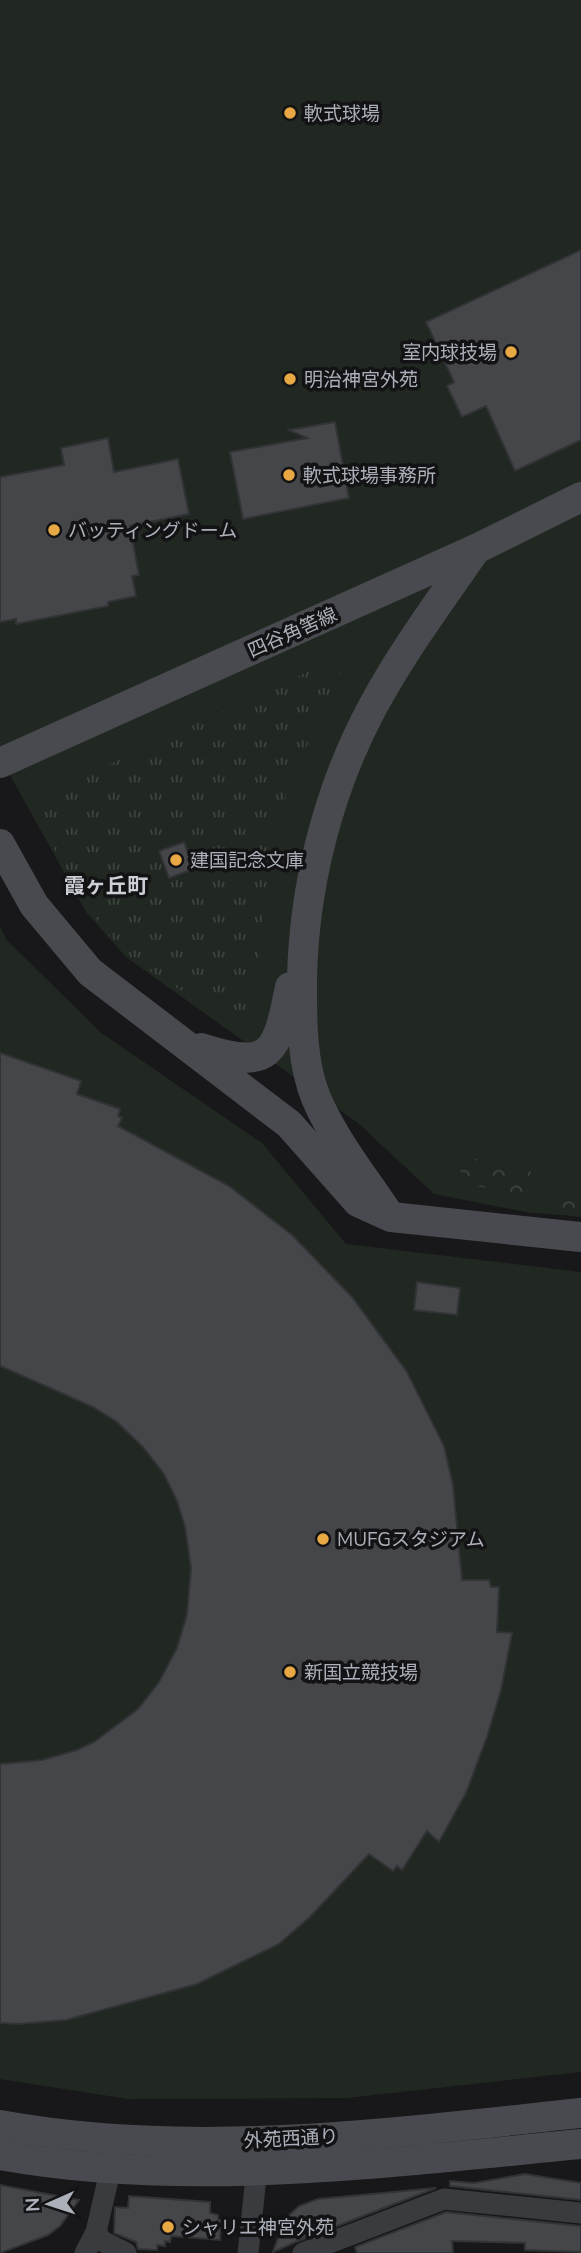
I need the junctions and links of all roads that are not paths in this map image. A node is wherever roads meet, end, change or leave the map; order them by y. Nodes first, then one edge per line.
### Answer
1 (581, 497) edge
2 (476, 549) junction
3 (0, 763) edge
4 (0, 844) edge
5 (308, 901) junction
6 (183, 1042) junction
7 (391, 1217) junction
8 (581, 1237) edge
9 (581, 2113) edge
10 (0, 2125) edge
11 (581, 2144) edge
12 (0, 2155) edge
13 (258, 2156) junction
14 (111, 2167) junction
15 (581, 2213) edge
16 (96, 2232) junction
17 (85, 2253) edge
18 (126, 2253) edge
19 (248, 2253) edge
20 (303, 2253) edge

1 - 2 main road, 四谷角筈線
2 - 3 main road, 四谷角筈線
2 - 5 main road
4 - 6 main road
5 - 6 main road
5 - 7 main road
6 - 7 main road
7 - 8 main road
9 - 13 main road, 外苑西通り
10 - 13 main road, 外苑西通り
11 - 13 main road, 外苑西通り
12 - 14 main road, 外苑西通り
13 - 14 main road, 外苑西通り
13 - 19 street
14 - 16 street
15 - 20 street
16 - 17 street
16 - 18 street

